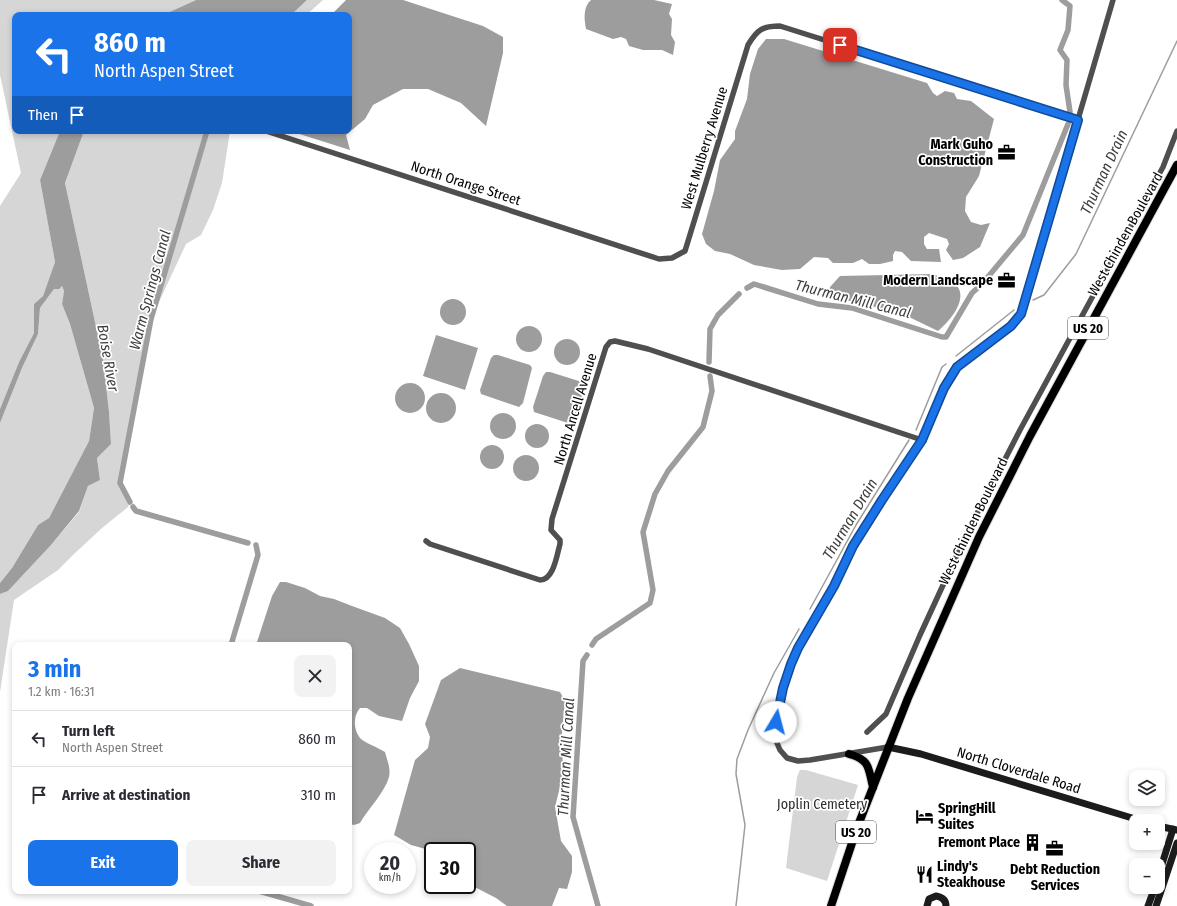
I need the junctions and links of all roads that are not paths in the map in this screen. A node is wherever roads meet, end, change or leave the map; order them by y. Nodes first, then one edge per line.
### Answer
1 (1113, 0) edge
2 (1078, 120) junction
3 (1177, 131) edge
4 (275, 134) edge
5 (1177, 165) edge
6 (659, 259) joint
7 (922, 440) junction
8 (426, 540) dead end
9 (867, 732) dead end
10 (888, 747) junction
11 (849, 754) junction
12 (873, 787) junction
13 (1129, 817) edge
14 (1165, 828) edge
15 (1175, 830) edge
16 (1177, 843) edge
17 (1165, 858) edge
18 (1152, 894) edge
19 (831, 906) edge
20 (927, 906) edge
21 (946, 906) edge
22 (1148, 906) edge
23 (1156, 906) edge

1 - 2 street
2 - 6 street, West Mulberry Avenue
2 - 7 street
3 - 9 street
4 - 6 street, North Orange Street
5 - 10 main road, West Chinden Boulevard / US 20
7 - 8 street, North Ancell Avenue
7 - 11 street
10 - 11 street
10 - 12 main road, West Chinden Boulevard
10 - 13 main road, North Cloverdale Road
11 - 12 main road
12 - 19 main road, West Chinden Boulevard / US 20
14 - 15 main road
15 - 17 main road
16 - 23 main road
18 - 22 main road
20 - 21 main road

